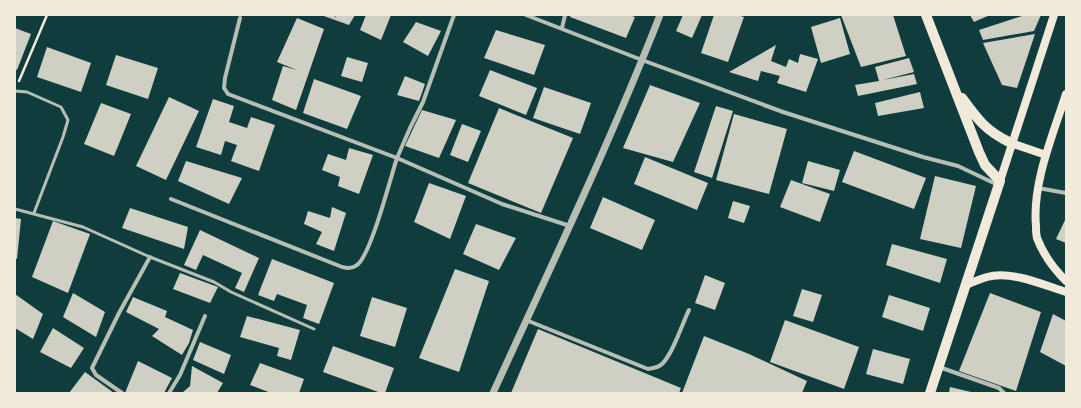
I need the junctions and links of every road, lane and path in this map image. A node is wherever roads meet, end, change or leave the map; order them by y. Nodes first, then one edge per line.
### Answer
1 (47, 15) edge
2 (454, 15) edge
3 (526, 15) edge
4 (565, 15) edge
5 (660, 15) edge
6 (926, 15) edge
7 (1054, 15) edge
8 (240, 18) dead end
9 (562, 28) junction
10 (642, 60) junction
11 (952, 83) junction
12 (15, 90) edge
13 (1066, 94) edge
14 (1011, 144) junction
15 (1046, 155) junction
16 (397, 158) junction
17 (999, 183) junction
18 (1038, 188) junction
19 (1066, 193) edge
20 (171, 199) dead end
21 (15, 209) edge
22 (34, 214) junction
23 (570, 226) junction
24 (150, 257) junction
25 (1066, 281) edge
26 (966, 285) junction
27 (1066, 292) edge
28 (688, 310) dead end
29 (205, 316) dead end
30 (526, 320) junction
31 (314, 329) dead end
32 (939, 367) junction
33 (122, 393) edge
34 (169, 393) edge
35 (494, 393) edge
36 (930, 393) edge
37 (1004, 393) edge

1 - 12 path
2 - 16 street
3 - 9 street
4 - 9 street
5 - 10 street
6 - 11 main road
7 - 14 main road
8 - 16 street
9 - 10 street
10 - 17 street
10 - 23 street
11 - 14 main road
11 - 17 main road
12 - 22 lane
13 - 15 main road
14 - 15 main road
14 - 17 main road
15 - 18 main road
16 - 20 street
16 - 23 street
17 - 26 main road
18 - 19 street
18 - 25 main road
21 - 22 lane
22 - 24 lane
23 - 30 street
24 - 31 lane
24 - 33 street
26 - 27 main road
26 - 32 main road
28 - 30 street
29 - 34 street
30 - 35 street
32 - 36 main road
32 - 37 street

